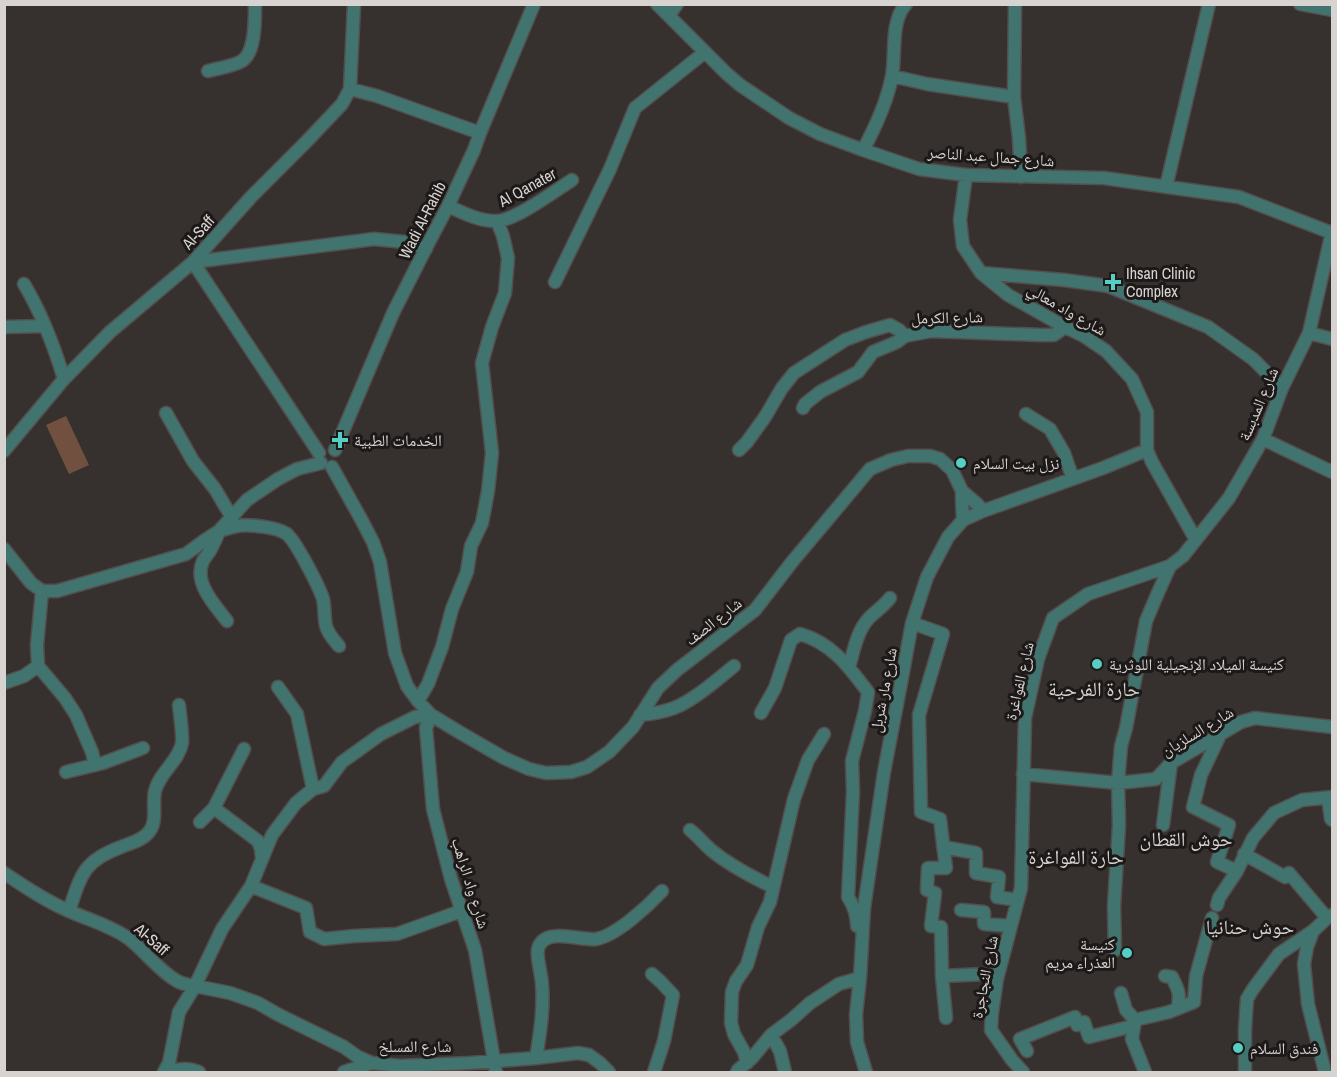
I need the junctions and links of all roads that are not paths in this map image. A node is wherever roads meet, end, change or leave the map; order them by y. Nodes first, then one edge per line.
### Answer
1 (255, 4) edge
2 (354, 4) edge
3 (534, 4) edge
4 (657, 4) edge
5 (677, 4) edge
6 (906, 4) edge
7 (1015, 4) edge
8 (1209, 4) edge
9 (1300, 4) edge
10 (1332, 10) edge
11 (669, 15) junction
12 (705, 52) junction
13 (208, 71) dead end
14 (892, 76) junction
15 (350, 89) junction
16 (1014, 97) junction
17 (480, 133) junction
18 (862, 150) junction
19 (966, 175) junction
20 (1021, 177) junction
21 (572, 180) dead end
22 (1166, 187) junction
23 (448, 206) junction
24 (497, 221) junction
25 (1332, 232) edge
26 (426, 249) junction
27 (193, 262) junction
28 (981, 273) junction
29 (555, 282) dead end
30 (24, 284) dead end
31 (45, 326) junction
32 (4, 327) edge
33 (1065, 327) junction
34 (1309, 333) junction
35 (906, 336) junction
36 (1332, 339) edge
37 (64, 379) junction
38 (1282, 388) junction
39 (803, 408) dead end
40 (166, 413) dead end
41 (1026, 414) dead end
42 (1263, 439) junction
43 (739, 450) dead end
44 (1147, 450) junction
45 (4, 451) edge
46 (324, 461) junction
47 (1332, 472) edge
48 (1073, 479) junction
49 (962, 491) junction
50 (983, 511) junction
51 (233, 516) junction
52 (963, 520) junction
53 (219, 531) junction
54 (1196, 540) junction
55 (4, 549) edge
56 (1170, 566) junction
57 (42, 591) junction
58 (890, 598) dead end
59 (227, 621) dead end
60 (912, 623) junction
61 (339, 646) dead end
62 (38, 666) junction
63 (734, 666) dead end
64 (849, 667) junction
65 (4, 683) edge
66 (278, 687) dead end
67 (418, 701) junction
68 (179, 705) dead end
69 (761, 713) dead end
70 (431, 715) junction
71 (640, 715) junction
72 (1332, 727) edge
73 (824, 734) dead end
74 (1221, 734) junction
75 (143, 748) dead end
76 (244, 749) dead end
77 (1172, 763) junction
78 (94, 765) junction
79 (66, 772) dead end
80 (1023, 774) junction
81 (1118, 783) junction
82 (313, 789) junction
83 (1330, 797) edge
84 (213, 808) junction
85 (1332, 820) edge
86 (200, 822) dead end
87 (1163, 825) dead end
88 (690, 830) dead end
89 (272, 835) junction
90 (258, 841) junction
91 (943, 847) junction
92 (1244, 854) junction
93 (262, 860) junction
94 (1237, 871) junction
95 (4, 873) edge
96 (251, 886) junction
97 (773, 887) junction
98 (662, 891) dead end
99 (1018, 900) junction
100 (1217, 905) dead end
101 (961, 910) dead end
102 (69, 911) junction
103 (461, 911) junction
104 (1015, 914) joint
105 (1330, 917) edge
106 (1212, 918) dead end
107 (1011, 927) junction
108 (1313, 931) junction
109 (1115, 950) dead end
110 (861, 953) junction
111 (652, 974) dead end
112 (942, 976) junction
113 (1165, 976) dead end
114 (860, 978) junction
115 (998, 979) junction
116 (195, 986) junction
117 (1121, 993) dead end
118 (1178, 1008) junction
119 (946, 1018) dead end
120 (1134, 1023) junction
121 (771, 1035) junction
122 (1027, 1051) dead end
123 (536, 1058) junction
124 (372, 1063) junction
125 (747, 1063) junction
126 (495, 1067) edge
127 (164, 1072) edge
128 (170, 1072) edge
129 (199, 1072) edge
130 (344, 1072) edge
131 (609, 1072) edge
132 (654, 1072) edge
133 (737, 1072) edge
134 (785, 1072) edge
135 (866, 1072) edge
136 (1023, 1072) edge
137 (1145, 1072) edge
138 (1245, 1072) edge
139 (1325, 1072) edge

1 - 13 street
2 - 15 street
3 - 17 street, Wadi Al-Rahib
4 - 11 street, شارع جمال عبد الناصر
5 - 11 street
6 - 14 street
7 - 16 street
8 - 22 street
9 - 10 street
11 - 12 street, شارع جمال عبد الناصر
12 - 18 street, شارع جمال عبد الناصر
12 - 29 street
14 - 16 street
14 - 18 street
15 - 17 street
15 - 27 street, Al-Saff
16 - 20 street
17 - 23 street, Wadi Al-Rahib
18 - 19 street, شارع جمال عبد الناصر
19 - 20 street, شارع جمال عبد الناصر
19 - 28 street, شارع واد معالي
20 - 22 street, شارع جمال عبد الناصر
21 - 24 street, Al Qanater
22 - 25 street, شارع جمال عبد الناصر
23 - 24 street
23 - 26 street, Wadi Al-Rahib
24 - 67 street
25 - 34 street, شارع المدبسة
26 - 27 street
26 - 46 street, Wadi Al-Rahib
27 - 37 street, Al-Saff
27 - 46 street
28 - 33 street, شارع واد معالي
28 - 38 street
30 - 31 street
31 - 32 street
31 - 37 street
33 - 35 street, شارع الكرمل
33 - 44 street, شارع واد معالي
34 - 36 street
34 - 38 street, شارع المدبسة
35 - 39 street
35 - 43 street, شارع الكرمل
37 - 45 street, Al-Saff
38 - 42 street, شارع المدبسة
40 - 51 street
41 - 48 street
42 - 47 street
42 - 54 street, شارع المدبسة
44 - 48 street, شارع مار شربل
44 - 54 street, شارع واد معالي
46 - 51 street
46 - 67 street
48 - 50 street, شارع مار شربل
49 - 50 street
49 - 52 street, شارع الصف
49 - 71 street, شارع الصف
50 - 52 street, شارع مار شربل
51 - 53 street
52 - 60 street, شارع مار شربل
53 - 57 street
53 - 59 street
53 - 61 street
54 - 56 street, شارع المدبسة
55 - 57 street
56 - 80 street, شارع الفواغرة
56 - 81 street
57 - 62 street
58 - 64 street
60 - 91 street
60 - 110 street, شارع مار شربل
62 - 65 street
62 - 78 street
63 - 71 street
64 - 69 street
64 - 110 street
66 - 82 street
67 - 70 street
68 - 102 street
70 - 71 street, شارع الصف
70 - 82 street
70 - 103 street, شارع واد الراهب
72 - 74 street, شارع السلزيان
73 - 97 street
74 - 77 street, شارع السلزيان
74 - 94 street
75 - 78 street
76 - 84 street
77 - 81 street, شارع السلزيان
77 - 87 street
78 - 79 street
80 - 81 street
80 - 99 street, شارع الفواغرة
81 - 109 street
82 - 89 street
83 - 85 street
83 - 92 street
84 - 86 street
84 - 90 street
88 - 97 street
89 - 90 street
89 - 93 street
90 - 93 street
91 - 99 street
91 - 112 street
92 - 94 street
92 - 105 street
93 - 96 street
94 - 100 street
95 - 102 street, Al-Saff
96 - 103 street
96 - 116 street
97 - 125 street
98 - 123 street
99 - 104 street, شارع الفواغرة
101 - 107 street
102 - 116 street, Al-Saff
103 - 126 street, شارع واد الراهب
104 - 107 street, شارع النجاجرة
105 - 108 street
106 - 118 street
107 - 115 street, شارع النجاجرة
108 - 138 street
108 - 139 street
110 - 114 street, شارع مار شربل
111 - 132 street
112 - 115 street
112 - 119 street
113 - 118 street
114 - 121 street
114 - 135 street, شارع مار شربل
115 - 136 street, شارع النجاجرة
116 - 124 street, شارع المسلخ
116 - 127 street
117 - 120 street
118 - 120 street
120 - 122 street
120 - 137 street
121 - 125 street
121 - 134 street
123 - 126 street, شارع المسلخ
123 - 131 street, شارع المسلخ
124 - 126 street, شارع المسلخ
124 - 130 street
125 - 133 street
128 - 129 street

